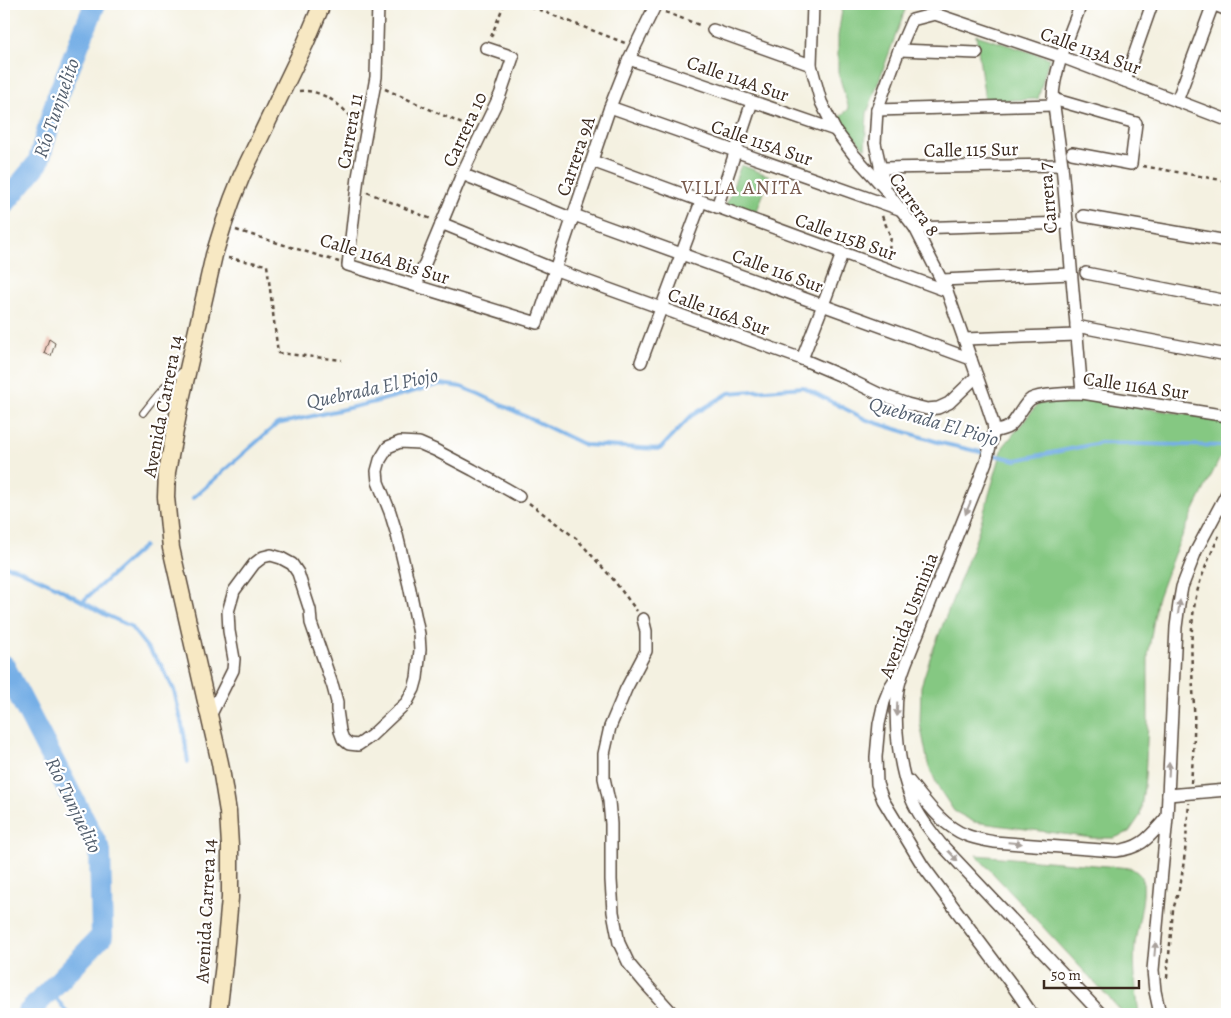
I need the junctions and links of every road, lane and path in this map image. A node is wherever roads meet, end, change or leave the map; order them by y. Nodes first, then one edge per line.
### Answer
1 (322, 4) edge
2 (378, 4) edge
3 (504, 4) edge
4 (524, 4) edge
5 (812, 4) edge
6 (1081, 4) edge
7 (1152, 4) edge
8 (1213, 4) edge
9 (655, 6) edge
10 (1227, 10) edge
11 (713, 30) joint
12 (635, 47) junction
13 (486, 48) joint
14 (899, 50) junction
15 (977, 53) dead end
16 (1062, 56) junction
17 (629, 59) junction
18 (811, 65) junction
19 (1125, 81) junction
20 (375, 85) junction
21 (280, 96) junction
22 (1177, 101) junction
23 (752, 102) junction
24 (1053, 102) junction
25 (610, 107) junction
26 (877, 110) junction
27 (370, 111) junction
28 (1227, 120) edge
29 (835, 130) junction
30 (482, 133) junction
31 (735, 151) junction
32 (1072, 153) dead end
33 (592, 161) junction
34 (1131, 164) junction
35 (1062, 165) junction
36 (880, 168) junction
37 (462, 174) junction
38 (1227, 181) edge
39 (357, 188) junction
40 (885, 188) junction
41 (701, 202) junction
42 (881, 202) junction
43 (716, 207) junction
44 (902, 210) junction
45 (1083, 216) dead end
46 (573, 217) junction
47 (1067, 222) junction
48 (441, 223) junction
49 (223, 226) junction
50 (915, 228) junction
51 (1227, 242) edge
52 (682, 254) junction
53 (842, 254) junction
54 (214, 255) junction
55 (348, 264) junction
56 (882, 268) junction
57 (556, 270) junction
58 (1086, 273) dead end
59 (1072, 274) junction
60 (942, 280) junction
61 (416, 285) junction
62 (947, 292) junction
63 (1227, 301) edge
64 (823, 305) junction
65 (661, 308) junction
66 (537, 323) joint
67 (1077, 330) junction
68 (964, 339) junction
69 (1227, 355) edge
70 (802, 359) junction
71 (971, 359) junction
72 (342, 360) dead end
73 (641, 362) dead end
74 (189, 367) junction
75 (977, 376) junction
76 (1082, 393) junction
77 (143, 413) dead end
78 (1227, 416) edge
79 (994, 431) junction
80 (1227, 493) edge
81 (519, 496) joint
82 (1224, 526) dead end
83 (643, 619) joint
84 (906, 663) junction
85 (209, 718) junction
86 (904, 776) junction
87 (1190, 786) dead end
88 (1227, 790) edge
89 (1168, 795) junction
90 (1190, 796) dead end
91 (1167, 817) junction
92 (1167, 978) dead end
93 (218, 1014) edge
94 (674, 1014) edge
95 (1032, 1014) edge
96 (1101, 1014) edge
97 (1160, 1014) edge

1 - 21 main road, Avenida Carrera 14
2 - 20 street, Carrera 11
3 - 13 path
4 - 12 path
5 - 18 street, Carrera 8
6 - 16 street, Carrera 7
7 - 19 street
8 - 10 street
8 - 22 street
9 - 11 path
9 - 12 street, Carrera 9A
11 - 18 street
12 - 17 street, Carrera 9A
13 - 30 street, Carrera 10
14 - 15 street
14 - 16 street, Calle 113A Sur
14 - 26 street
16 - 19 street, Calle 113A Sur
16 - 24 street, Carrera 7
17 - 23 street, Calle 114A Sur
17 - 25 street, Carrera 9A
18 - 29 street, Carrera 8
19 - 22 street, Calle 113A Sur
20 - 27 street, Carrera 11
20 - 30 path
21 - 27 path
21 - 49 main road, Avenida Carrera 14
22 - 28 street, Calle 113A Sur
23 - 29 street, Calle 114A Sur
23 - 31 street
24 - 26 street
24 - 34 street
24 - 35 street, Carrera 7
25 - 31 street, Calle 115A Sur
25 - 33 street, Carrera 9A
26 - 36 street
27 - 39 street, Carrera 11
29 - 40 street, Carrera 8
30 - 37 street, Carrera 10
31 - 42 street, Calle 115A Sur
31 - 43 street
32 - 34 street
33 - 41 street, Calle 115B Sur
33 - 46 street, Carrera 9A
34 - 38 path
35 - 36 street, Calle 115 Sur
35 - 47 street, Carrera 7
36 - 40 street
37 - 46 street, Calle 116 Sur
37 - 48 street, Carrera 10
39 - 48 path
39 - 55 street, Carrera 11
40 - 44 street, Carrera 8
41 - 43 street, Calle 115B Sur
41 - 52 street
42 - 44 street, Calle 115A Sur
42 - 56 path
43 - 53 street, Calle 115B Sur
44 - 50 street, Carrera 8
45 - 51 street
46 - 52 street, Calle 116 Sur
46 - 57 street, Carrera 9A
47 - 50 street
47 - 59 street, Carrera 7
48 - 57 street, Calle 116A Sur
48 - 61 street, Carrera 10
49 - 54 main road, Avenida Carrera 14
49 - 55 path, Calle 116A Bis Sur
50 - 60 street, Carrera 8
52 - 64 street, Calle 116 Sur
52 - 65 street
53 - 56 street, Calle 115B Sur
53 - 64 street
54 - 72 path
54 - 74 main road, Avenida Carrera 14
55 - 61 street, Calle 116A Bis Sur
56 - 62 street, Calle 115B Sur
57 - 65 street, Calle 116A Sur
57 - 66 street, Carrera 9A
58 - 63 street
59 - 60 street
59 - 67 street, Carrera 7
60 - 62 street, Carrera 8
61 - 66 street, Calle 116A Bis Sur
62 - 68 street, Carrera 8
64 - 70 street
64 - 71 street, Calle 116 Sur
65 - 70 street, Calle 116A Sur
65 - 73 street
67 - 68 street
67 - 69 street
67 - 76 street, Carrera 7
68 - 71 street, Carrera 8
70 - 75 street, Calle 116A Sur
71 - 75 street, Carrera 8
74 - 77 lane
74 - 85 main road, Avenida Carrera 14
75 - 79 street, Carrera 8
76 - 78 street, Calle 116A Sur
76 - 79 street, Calle 116A Sur
79 -> 84 street, Avenida Usminia
89 -> 80 street
81 - 83 path
81 - 85 street
82 - 87 path
83 - 94 street
84 -> 86 street, Avenida Usminia
84 - 95 street
85 - 93 main road, Avenida Carrera 14
86 -> 91 street
86 -> 96 street, Avenida Usminia
88 - 89 street
89 - 91 street
90 - 92 path
97 -> 91 street

